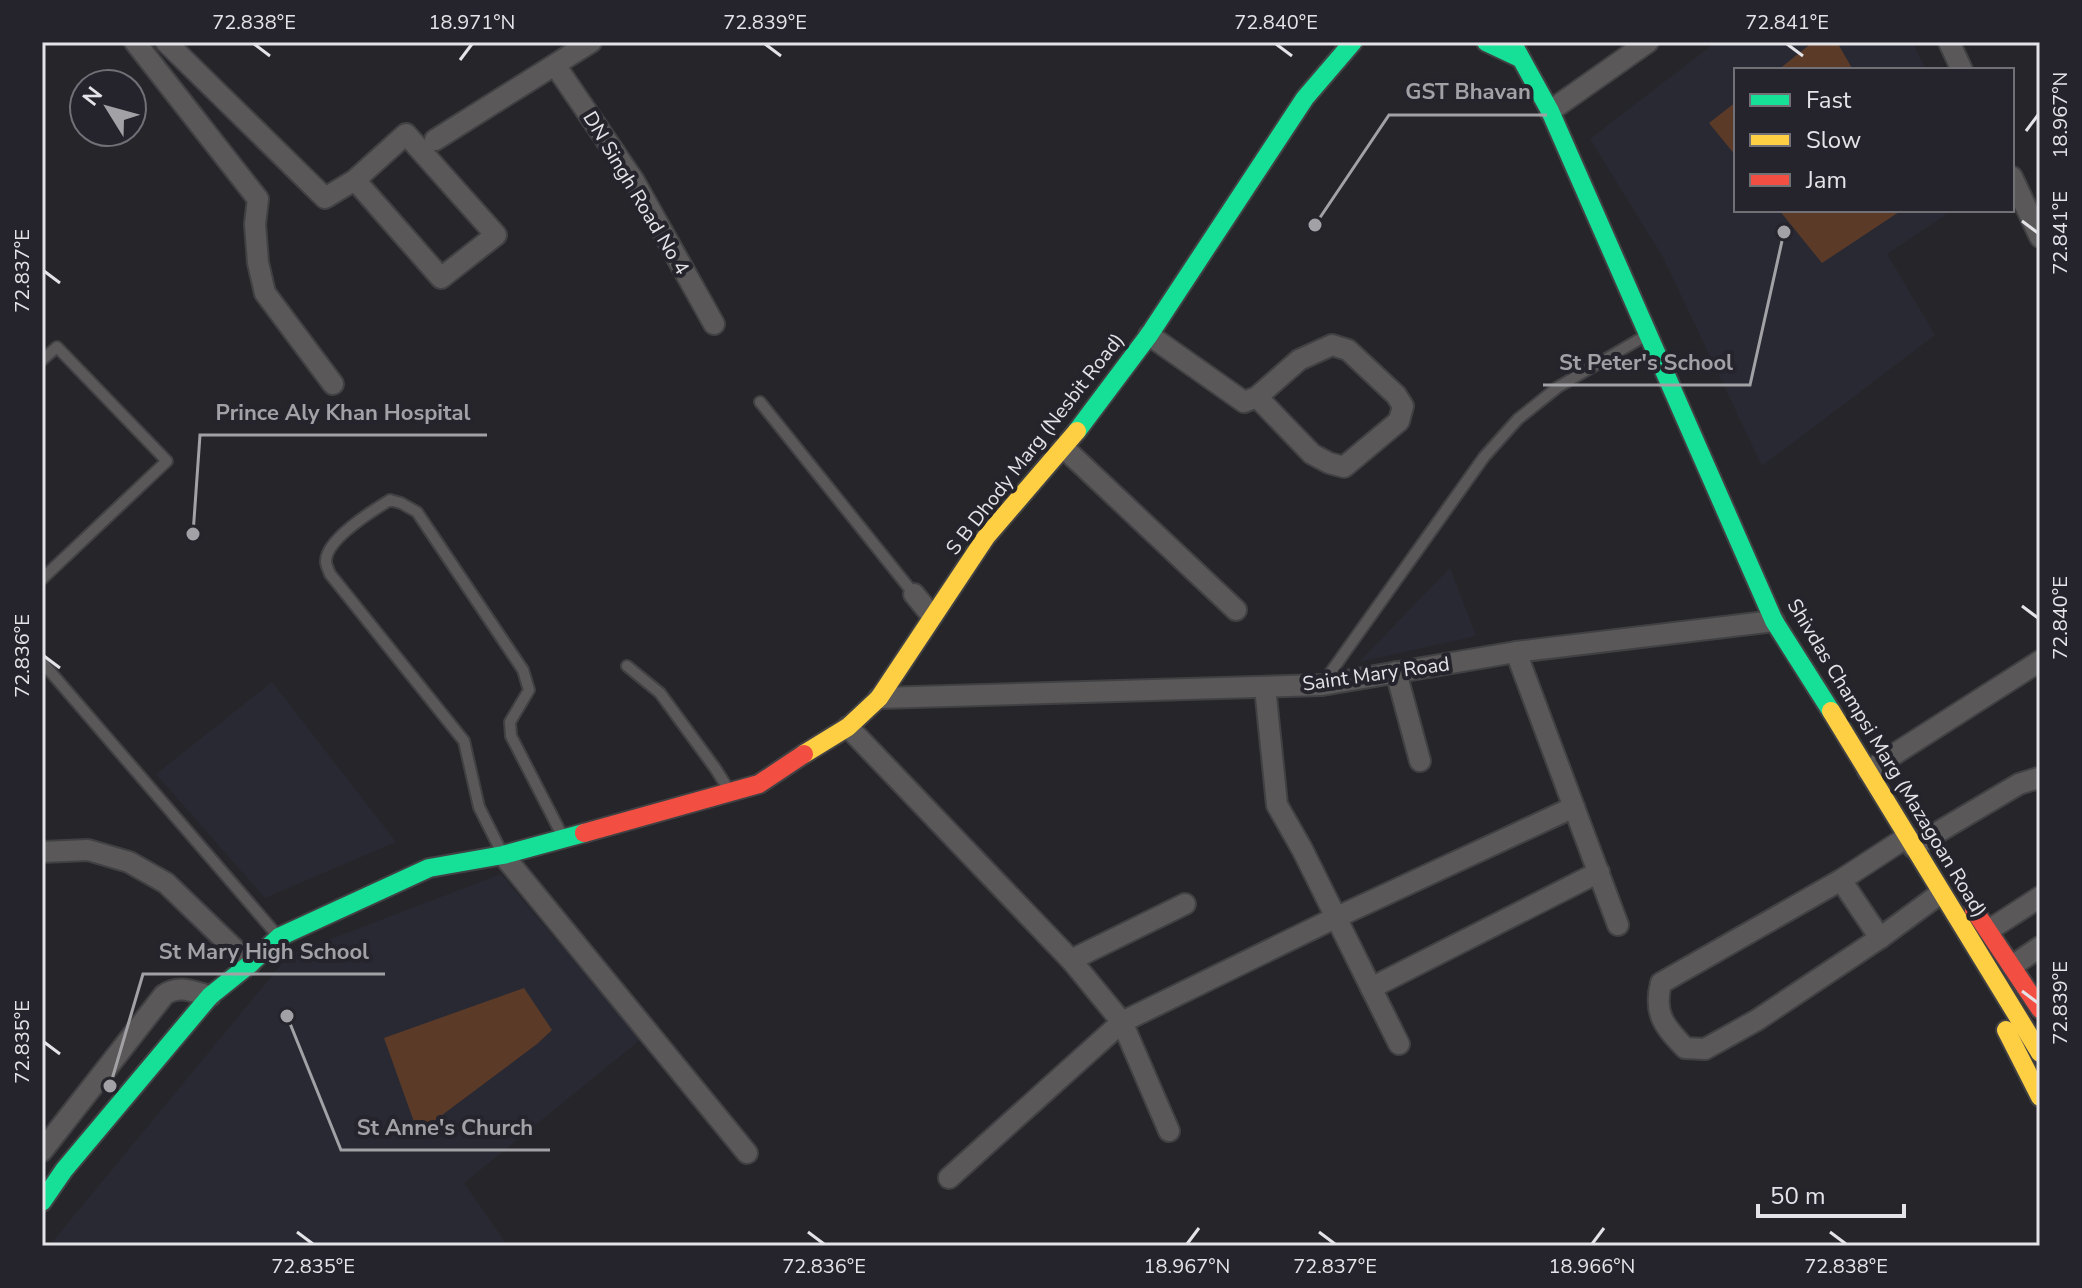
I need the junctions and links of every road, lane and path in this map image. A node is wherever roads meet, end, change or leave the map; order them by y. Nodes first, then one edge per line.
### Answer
1 (135, 42) edge
2 (166, 42) edge
3 (591, 42) edge
4 (1353, 42) edge
5 (1486, 42) edge
6 (1648, 42) edge
7 (1949, 42) edge
8 (1516, 50) edge
9 (555, 65) junction
10 (1961, 68) edge
11 (1550, 111) junction
12 (435, 140) dead end
13 (355, 180) junction
14 (2014, 181) edge
15 (2040, 237) edge
16 (714, 324) dead end
17 (1149, 335) junction
18 (1648, 335) junction
19 (42, 360) edge
20 (333, 384) dead end
21 (1257, 397) junction
22 (760, 402) dead end
23 (1064, 448) junction
24 (42, 579) edge
25 (914, 594) joint
26 (1236, 610) dead end
27 (932, 616) junction
28 (1774, 621) junction
29 (1516, 652) junction
30 (2040, 661) edge
31 (42, 662) edge
32 (627, 666) dead end
33 (1396, 672) junction
34 (1322, 685) junction
35 (1265, 687) junction
36 (879, 698) junction
37 (848, 727) junction
38 (1420, 761) dead end
39 (1868, 771) junction
40 (2040, 780) edge
41 (730, 792) junction
42 (1574, 807) junction
43 (564, 838) junction
44 (1915, 849) junction
45 (42, 852) edge
46 (503, 855) junction
47 (1599, 872) junction
48 (1841, 880) junction
49 (1941, 893) junction
50 (2040, 897) edge
51 (1185, 904) dead end
52 (1956, 916) junction
53 (1335, 918) junction
54 (1618, 925) dead end
55 (1979, 933) junction
56 (279, 937) junction
57 (1880, 938) junction
58 (2040, 947) edge
59 (1071, 960) junction
60 (250, 964) junction
61 (2012, 966) junction
62 (1371, 988) junction
63 (210, 996) junction
64 (2040, 1009) edge
65 (1122, 1022) junction
66 (1399, 1044) dead end
67 (2040, 1053) edge
68 (2040, 1097) edge
69 (1169, 1131) dead end
70 (42, 1151) edge
71 (747, 1153) dead end
72 (949, 1178) dead end
73 (42, 1202) edge

1 - 20 street
2 - 13 street
3 - 9 street
4 - 17 main road, S B Dhody Marg (Nesbit Road)
5 - 8 main road
6 - 11 street
7 - 10 street
8 - 11 main road, Shivdas Champsi Marg (Mazagoan Road)
9 - 12 street
9 - 16 street, DN Singh Road No 4
11 - 18 main road, Shivdas Champsi Marg (Mazagoan Road)
13 - 13 street
14 - 15 street
17 - 21 street
17 - 23 main road, S B Dhody Marg (Nesbit Road)
18 - 28 main road, Shivdas Champsi Marg (Mazagoan Road)
18 - 34 lane
19 - 24 lane
21 - 21 street
22 - 25 lane
23 - 26 street
23 - 27 main road, S B Dhody Marg (Nesbit Road)
25 - 27 street
27 - 36 main road, S B Dhody Marg (Nesbit Road)
28 - 29 street, Saint Mary Road
28 - 39 main road, Shivdas Champsi Marg (Mazagoan Road)
29 - 33 street, Saint Mary Road
29 - 42 street
30 - 39 street
31 - 56 lane
32 - 41 lane
33 - 34 street, Saint Mary Road
33 - 38 street
34 - 35 street, Saint Mary Road
35 - 36 street, Saint Mary Road
35 - 53 street
36 - 37 main road, S B Dhody Marg (Nesbit Road)
37 - 41 main road, S B Dhody Marg (Nesbit Road)
37 - 59 street
39 - 44 main road, Shivdas Champsi Marg (Mazagoan Road)
40 - 44 street
41 - 43 main road, S B Dhody Marg (Nesbit Road)
42 - 47 street
42 - 53 street
43 - 46 main road, S B Dhody Marg (Nesbit Road)
43 - 46 lane
44 - 48 street
44 - 49 main road, Shivdas Champsi Marg (Mazagoan Road)
44 - 55 main road
45 - 60 street
46 - 56 main road, S B Dhody Marg (Nesbit Road)
46 - 71 street
47 - 54 street
47 - 62 street
48 - 57 street
48 - 57 street
49 - 52 main road, Shivdas Champsi Marg (Mazagoan Road)
49 - 57 street
50 - 55 street
51 - 59 street
52 - 55 main road, Shivdas Champsi Marg (Mazagoan Road)
52 - 68 main road
53 - 62 street
53 - 65 street
55 - 61 main road
55 - 67 main road, Shivdas Champsi Marg (Mazagoan Road)
56 - 60 main road, S B Dhody Marg (Nesbit Road)
58 - 61 street
59 - 65 street
60 - 63 main road, S B Dhody Marg (Nesbit Road)
61 - 64 main road
62 - 66 street
63 - 70 street
63 - 73 main road, S B Dhody Marg (Nesbit Road)
65 - 69 street
65 - 72 street

